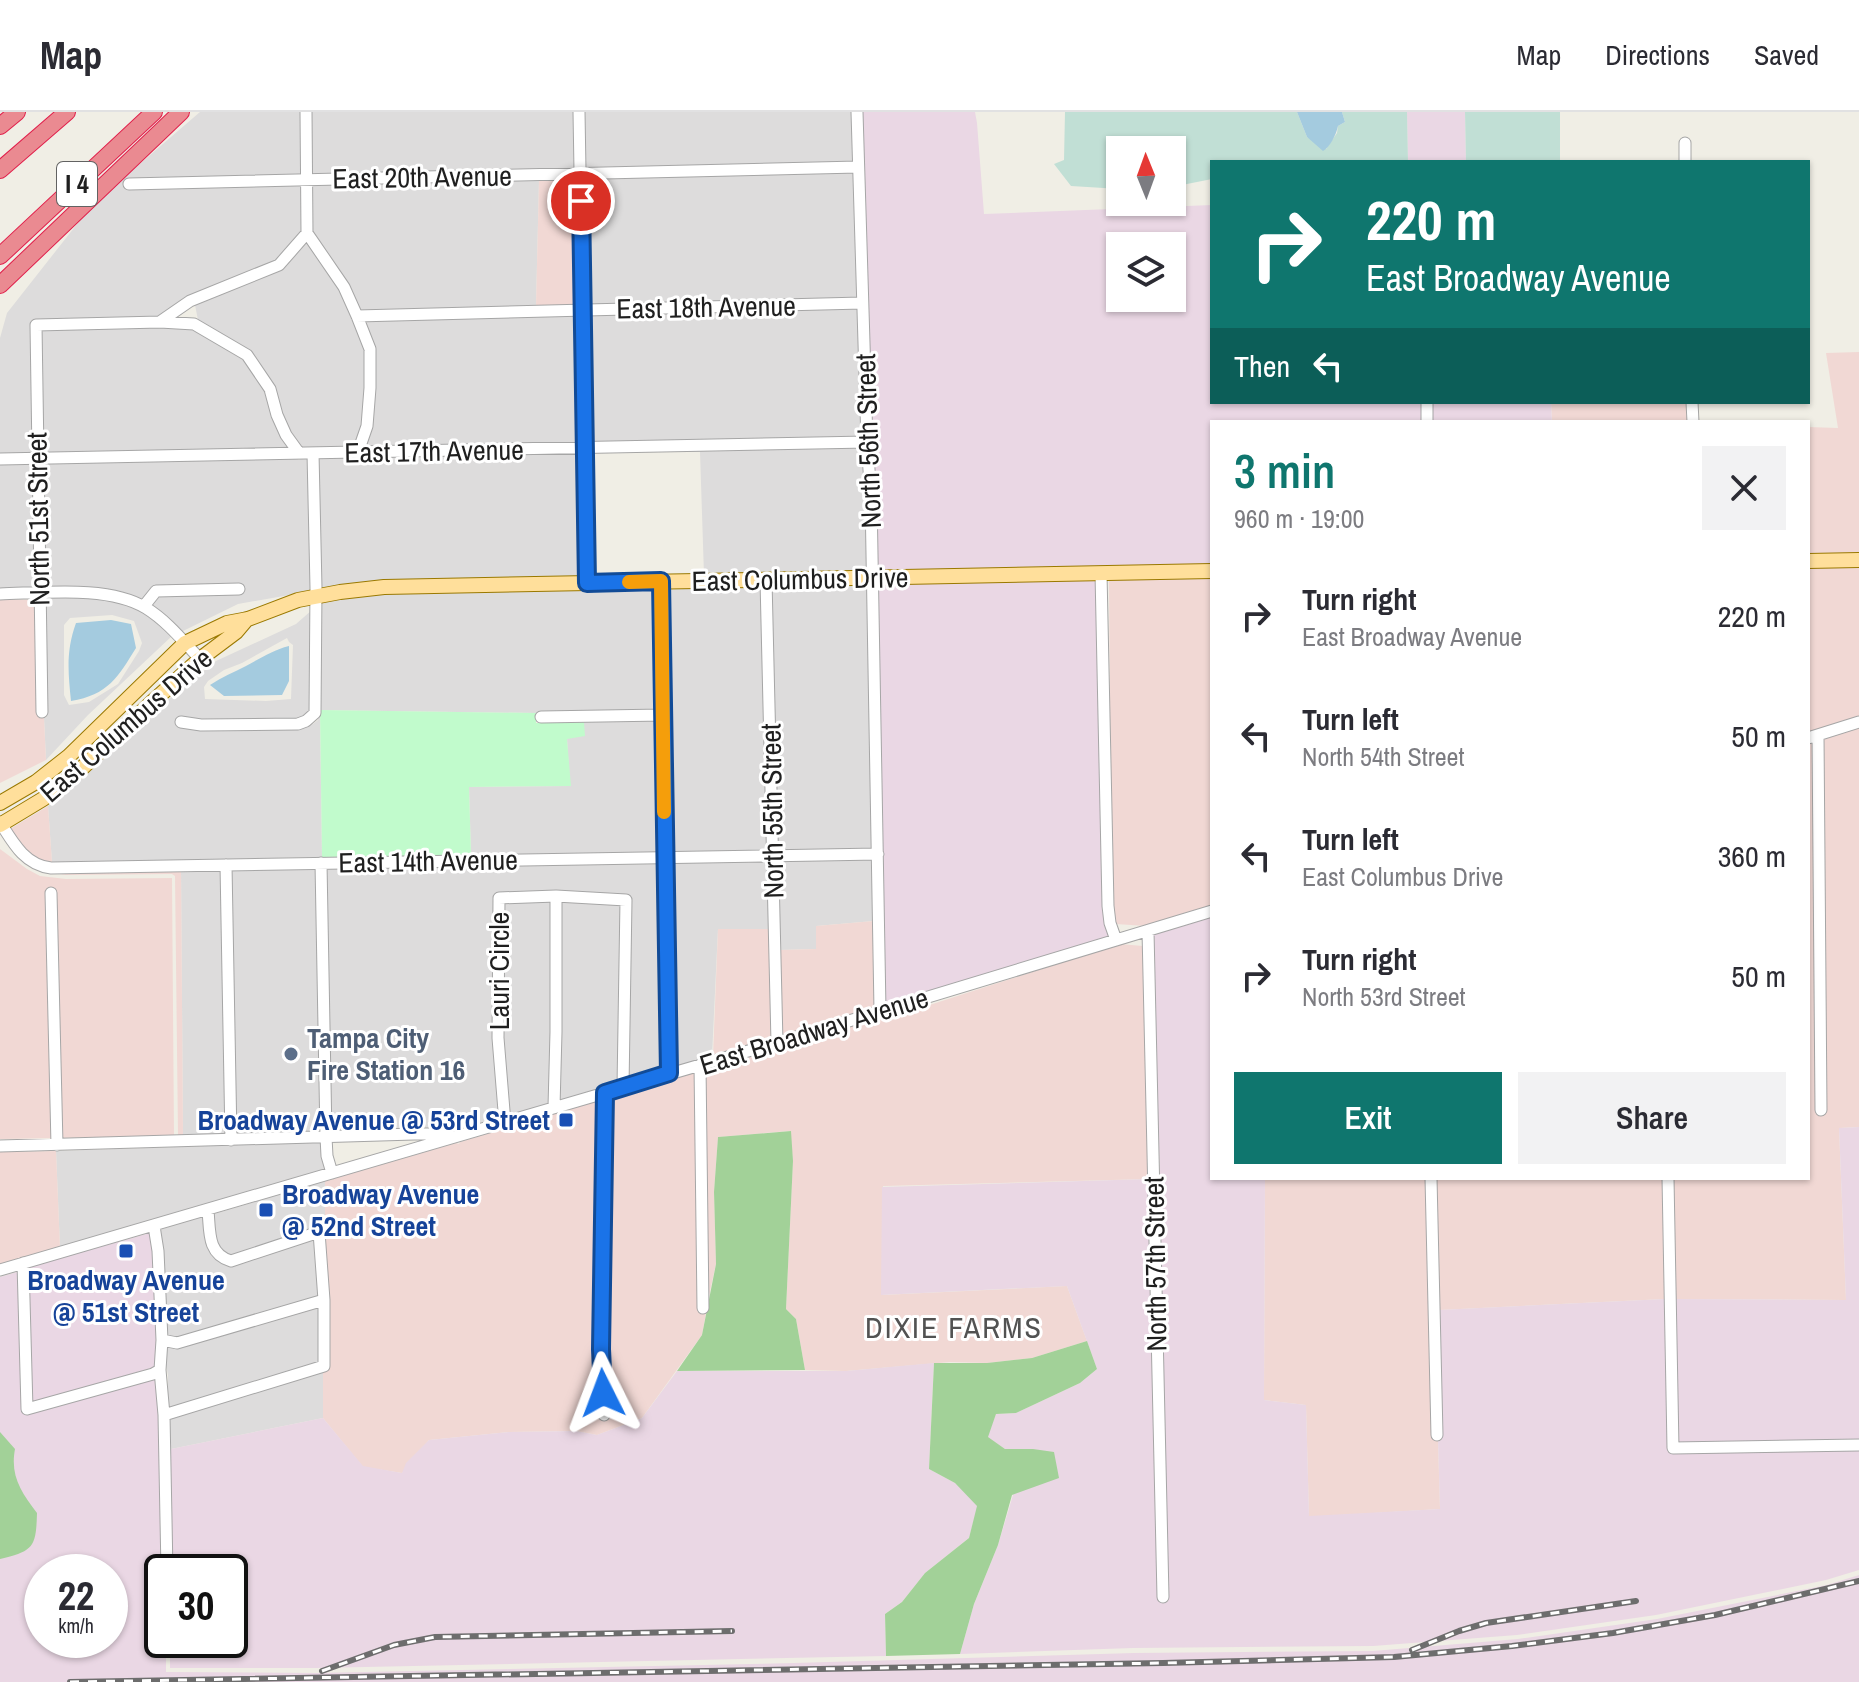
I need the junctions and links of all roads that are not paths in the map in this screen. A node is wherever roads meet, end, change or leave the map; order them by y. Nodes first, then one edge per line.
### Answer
1 (17, 112) edge
2 (67, 112) edge
3 (154, 112) edge
4 (181, 112) edge
5 (306, 112) edge
6 (579, 112) edge
7 (857, 112) edge
8 (0, 126) edge
9 (1685, 143) dead end
10 (1685, 160) edge
11 (858, 167) junction
12 (0, 170) edge
13 (580, 173) junction
14 (307, 180) junction
15 (129, 184) dead end
16 (307, 233) junction
17 (0, 256) edge
18 (0, 285) edge
19 (190, 301) junction
20 (862, 303) junction
21 (583, 311) junction
22 (357, 316) junction
23 (160, 322) junction
24 (194, 324) junction
25 (867, 442) junction
26 (585, 447) junction
27 (358, 452) junction
28 (299, 453) junction
29 (313, 453) junction
30 (0, 459) edge
31 (37, 459) junction
32 (1859, 560) edge
33 (1810, 561) edge
34 (1210, 571) edge
35 (1101, 573) junction
36 (872, 578) junction
37 (766, 580) junction
38 (661, 581) junction
39 (587, 583) junction
40 (239, 589) dead end
41 (40, 593) junction
42 (0, 594) edge
43 (316, 596) junction
44 (144, 606) junction
45 (248, 619) junction
46 (185, 643) junction
47 (200, 659) junction
48 (42, 712) dead end
49 (663, 715) junction
50 (541, 717) dead end
51 (181, 722) dead end
52 (1859, 722) edge
53 (1813, 736) edge
54 (0, 803) edge
55 (1, 824) edge
56 (878, 854) junction
57 (773, 856) junction
58 (665, 858) junction
59 (321, 863) junction
60 (226, 865) junction
61 (51, 893) dead end
62 (556, 896) junction
63 (1210, 912) edge
64 (1148, 931) junction
65 (1116, 940) junction
66 (880, 1010) junction
67 (777, 1043) junction
68 (700, 1065) junction
69 (669, 1073) junction
70 (623, 1087) junction
71 (605, 1093) junction
72 (554, 1107) junction
73 (1821, 1110) dead end
74 (505, 1123) junction
75 (326, 1137) junction
76 (456, 1138) junction
77 (231, 1140) junction
78 (57, 1145) junction
79 (0, 1146) edge
80 (332, 1173) junction
81 (1431, 1180) edge
82 (1668, 1180) edge
83 (208, 1210) junction
84 (154, 1226) junction
85 (23, 1263) junction
86 (0, 1270) edge
87 (324, 1300) junction
88 (703, 1308) dead end
89 (162, 1340) junction
90 (160, 1370) junction
91 (164, 1415) junction
92 (604, 1415) dead end
93 (1437, 1435) dead end
94 (1859, 1445) edge
95 (167, 1554) edge
96 (1163, 1597) dead end

1 - 8 highway
2 - 12 highway, I 4
3 - 17 highway, I 4
4 - 18 highway
5 - 14 street
6 - 13 street
7 - 11 street, North 56th Street
9 - 10 street
11 - 13 street, East 20th Avenue
11 - 20 street, North 56th Street
13 - 14 street, East 20th Avenue
13 - 21 street
14 - 15 street, East 20th Avenue
14 - 16 street
16 - 19 street
16 - 22 street
19 - 23 street
19 - 24 street
20 - 21 street, East 18th Avenue
20 - 25 street, North 56th Street
21 - 22 street, East 18th Avenue
21 - 26 street
22 - 27 street
23 - 24 street
23 - 31 street, North 51st Street
24 - 28 street
25 - 26 street, East 17th Avenue
25 - 36 street, North 56th Street
26 - 27 street, East 17th Avenue
26 - 39 street
27 - 29 street, East 17th Avenue
28 - 29 street, East 17th Avenue
28 - 31 street, East 17th Avenue
29 - 43 street
30 - 31 street, East 17th Avenue
31 - 41 street, North 51st Street
32 - 33 main road
34 - 35 main road, East Columbus Drive
35 - 36 main road, East Columbus Drive
35 - 65 street
36 - 37 main road, East Columbus Drive
36 - 56 street, North 56th Street
37 - 38 main road, East Columbus Drive
37 - 57 street, North 55th Street
38 - 39 main road, East Columbus Drive
38 - 49 street
39 - 43 main road, East Columbus Drive
40 - 44 street
41 - 42 street
41 - 44 street
41 - 48 street, North 51st Street
43 - 45 main road, East Columbus Drive
43 - 51 street
44 - 46 street
45 - 46 main road, East Columbus Drive
45 - 47 main road, East Columbus Drive
46 - 47 street
46 - 54 main road, East Columbus Drive
47 - 55 main road, East Columbus Drive
49 - 50 street
49 - 58 street
52 - 53 street
53 - 73 street
55 - 60 street, East 14th Avenue
56 - 57 street, East 14th Avenue
56 - 66 street, North 56th Street
57 - 58 street, East 14th Avenue
57 - 67 street, North 55th Street
58 - 59 street, East 14th Avenue
58 - 69 street
59 - 60 street, East 14th Avenue
59 - 75 street
60 - 77 street
61 - 78 street
62 - 70 street, Lauri Circle
62 - 72 street
62 - 74 street, Lauri Circle
63 - 64 street, East Broadway Avenue
64 - 65 street, East Broadway Avenue
64 - 96 street, North 57th Street
65 - 66 street, East Broadway Avenue
66 - 67 street, East Broadway Avenue
67 - 68 street, East Broadway Avenue
68 - 69 street, East Broadway Avenue
68 - 88 street
69 - 70 street, East Broadway Avenue
70 - 71 street, East Broadway Avenue
71 - 72 street, East Broadway Avenue
71 - 92 street
72 - 74 street, East Broadway Avenue
74 - 76 street, East Broadway Avenue
75 - 76 street
75 - 77 street
75 - 80 street
76 - 80 street, East Broadway Avenue
77 - 78 street
78 - 79 street
80 - 83 street, East Broadway Avenue
81 - 93 street
82 - 94 street
83 - 84 street, East Broadway Avenue
83 - 87 street
84 - 85 street, East Broadway Avenue
84 - 89 street
85 - 86 street, East Broadway Avenue
85 - 90 street
87 - 89 street
87 - 91 street
89 - 90 street
90 - 91 street
91 - 95 street

